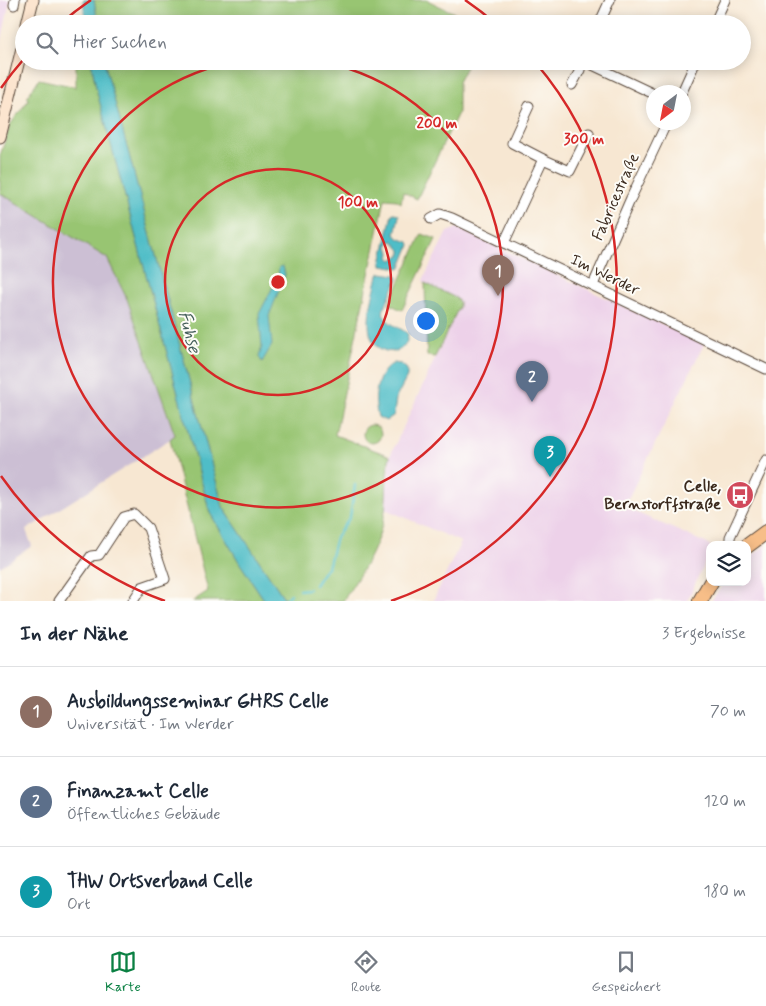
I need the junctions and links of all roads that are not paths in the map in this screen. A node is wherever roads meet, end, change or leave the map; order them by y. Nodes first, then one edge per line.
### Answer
1 (32, 0) edge
2 (610, 0) edge
3 (725, 0) edge
4 (30, 15) edge
5 (603, 15) edge
6 (718, 15) edge
7 (17, 70) edge
8 (580, 70) edge
9 (602, 70) edge
10 (692, 70) edge
11 (572, 85) dead end
12 (685, 85) edge
13 (646, 90) edge
14 (529, 106) dead end
15 (663, 130) edge
16 (589, 133) dead end
17 (0, 137) edge
18 (543, 158) junction
19 (431, 219) dead end
20 (504, 243) junction
21 (593, 285) junction
22 (766, 369) edge
23 (766, 460) edge
24 (766, 532) edge
25 (730, 541) edge
26 (751, 543) edge
27 (709, 586) edge
28 (59, 601) edge
29 (133, 601) edge
30 (700, 601) edge

1 - 4 street
2 - 5 street
3 - 6 street
7 - 17 street
8 - 11 street
9 - 13 street
10 - 12 street
14 - 18 street
15 - 21 street, Fabricestraße
16 - 18 street
18 - 20 street
19 - 20 street, Im Werder
20 - 21 street, Im Werder
21 - 22 street, Im Werder
23 - 25 street
24 - 26 main road
27 - 30 main road
28 - 29 street

